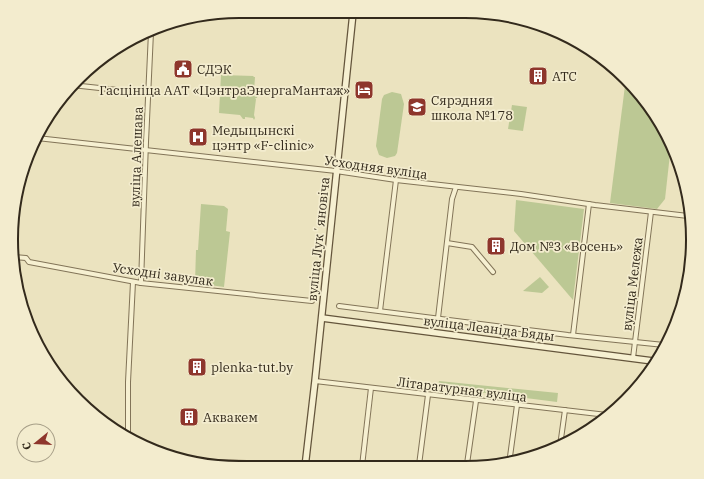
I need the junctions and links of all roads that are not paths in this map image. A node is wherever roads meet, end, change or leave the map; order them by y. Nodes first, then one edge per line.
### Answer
1 (352, 18) edge
2 (151, 37) edge
3 (80, 86) edge
4 (136, 92) dead end
5 (43, 139) edge
6 (145, 150) junction
7 (336, 171) junction
8 (396, 180) junction
9 (456, 187) junction
10 (589, 204) junction
11 (651, 212) junction
12 (685, 216) edge
13 (447, 243) junction
14 (18, 257) edge
15 (492, 272) dead end
16 (133, 282) junction
17 (141, 283) junction
18 (312, 301) dead end
19 (339, 306) dead end
20 (380, 311) junction
21 (322, 318) junction
22 (438, 318) junction
23 (573, 335) junction
24 (635, 341) junction
25 (659, 344) edge
26 (633, 358) junction
27 (650, 361) edge
28 (315, 381) junction
29 (371, 388) junction
30 (428, 395) junction
31 (476, 400) junction
32 (517, 405) junction
33 (565, 410) junction
34 (600, 414) edge
35 (128, 430) edge
36 (561, 438) edge
37 (510, 456) edge
38 (306, 461) edge
39 (363, 461) edge
40 (420, 461) edge
41 (467, 461) edge

1 - 7 main road, вуліца Лукʼяновіча
2 - 6 street, вуліца Алешава
3 - 4 street
5 - 6 street, Усходняя вуліца
6 - 7 street, Усходняя вуліца
6 - 17 street, вуліца Алешава
7 - 8 street, Усходняя вуліца
7 - 21 main road, вуліца Лукʼяновіча
8 - 9 street, Усходняя вуліца
8 - 20 street
9 - 10 street, Усходняя вуліца
9 - 13 street
10 - 11 street, Усходняя вуліца
10 - 23 street
11 - 12 street, Усходняя вуліца
11 - 24 street, вуліца Мележа
13 - 15 street
13 - 22 street
14 - 16 street, Усходні завулак
16 - 17 street, Усходні завулак
16 - 35 street
17 - 18 street, Усходні завулак
19 - 20 street
20 - 22 street
21 - 26 main road, вуліца Леаніда Бяды
21 - 28 main road, вуліца Лукʼяновіча
22 - 23 street
23 - 24 street
24 - 25 street
24 - 26 street, вуліца Мележа
26 - 27 main road, вуліца Леаніда Бяды
28 - 29 street, Літаратурная вуліца
28 - 38 main road, вуліца Лукʼяновіча
29 - 30 street, Літаратурная вуліца
29 - 39 street
30 - 31 street, Літаратурная вуліца
30 - 40 street
31 - 32 street, Літаратурная вуліца
31 - 41 street
32 - 33 street, Літаратурная вуліца
32 - 37 street
33 - 34 street, Літаратурная вуліца
33 - 36 street

